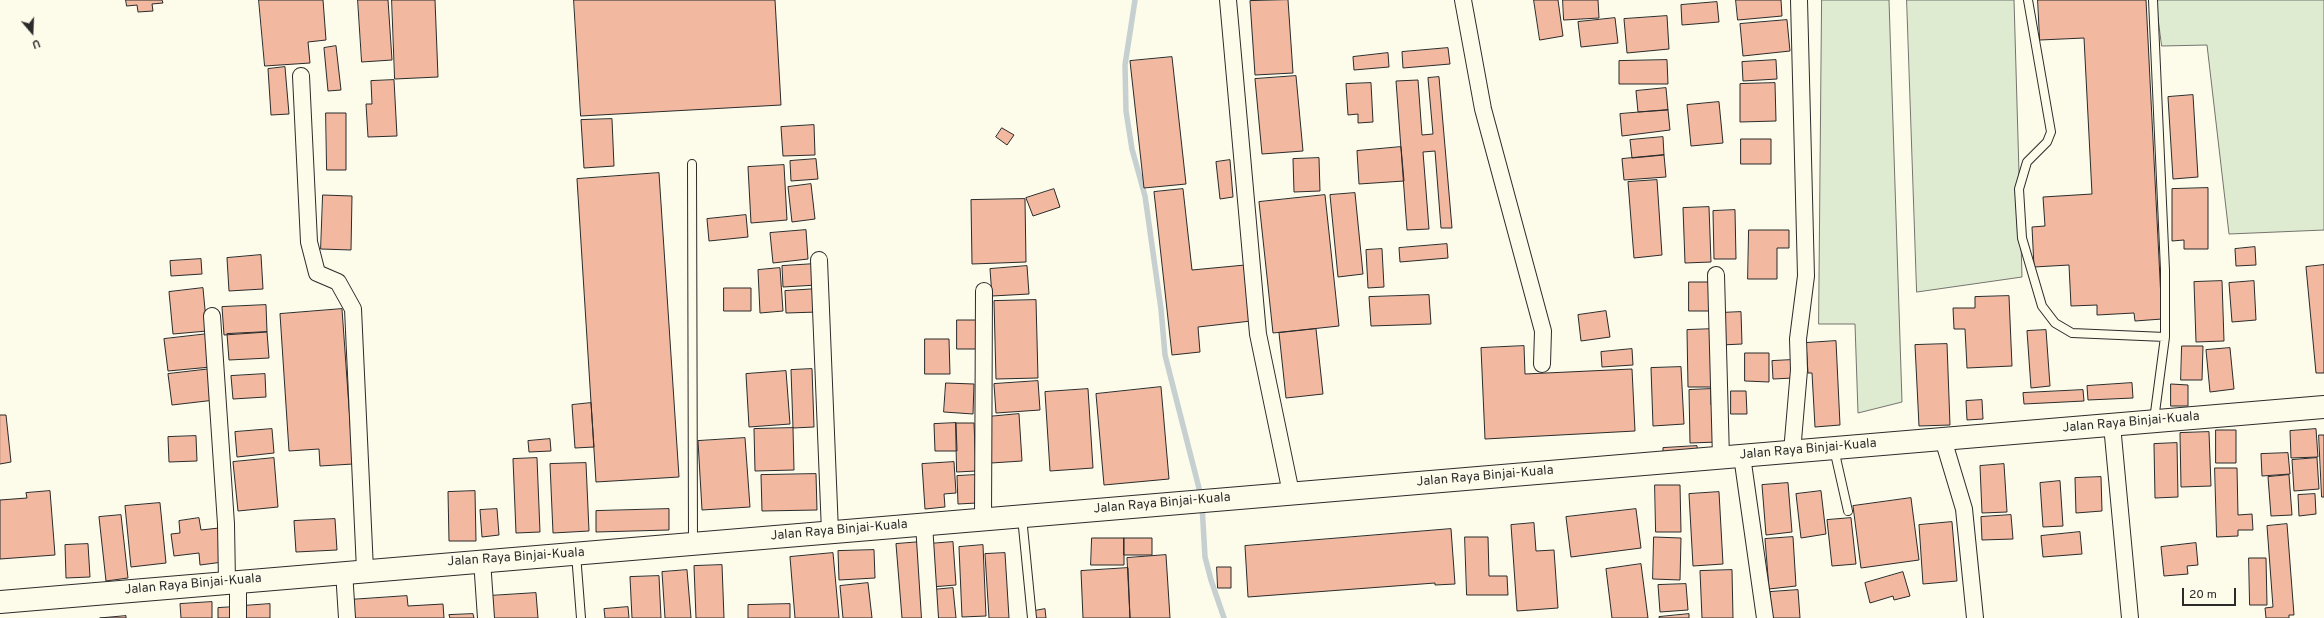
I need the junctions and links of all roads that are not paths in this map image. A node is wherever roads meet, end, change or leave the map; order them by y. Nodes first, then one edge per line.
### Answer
1 (1228, 0) edge
2 (1463, 0) edge
3 (1799, 0) edge
4 (2028, 0) edge
5 (2153, 0) edge
6 (301, 76) dead end
7 (692, 164) dead end
8 (819, 260) dead end
9 (1716, 275) dead end
10 (984, 292) dead end
11 (212, 316) dead end
12 (2165, 337) junction
13 (1542, 364) dead end
14 (2324, 407) edge
15 (2154, 421) junction
16 (2112, 425) junction
17 (1943, 439) junction
18 (1834, 448) junction
19 (1792, 452) junction
20 (1732, 457) junction
21 (1292, 493) junction
22 (1848, 511) dead end
23 (1022, 516) junction
24 (983, 519) junction
25 (924, 524) junction
26 (830, 532) junction
27 (693, 543) junction
28 (576, 553) junction
29 (482, 560) junction
30 (366, 570) junction
31 (344, 571) junction
32 (233, 581) junction
33 (0, 602) edge
34 (238, 618) edge
35 (346, 618) edge
36 (486, 618) edge
37 (581, 618) edge
38 (930, 618) edge
39 (1032, 618) edge
40 (1765, 618) edge
41 (1975, 618) edge
42 (2130, 618) edge

1 - 21 street
2 - 13 street
3 - 19 street
4 - 12 lane
5 - 12 lane
6 - 30 street
7 - 27 lane
8 - 26 street
9 - 20 street
10 - 24 street
11 - 32 street
12 - 15 lane
14 - 15 main road, Jalan Raya Binjai-Kuala
15 - 16 main road, Jalan Raya Binjai-Kuala
16 - 17 main road, Jalan Raya Binjai-Kuala
16 - 42 street
17 - 18 main road, Jalan Raya Binjai-Kuala
17 - 41 street
18 - 19 main road, Jalan Raya Binjai-Kuala
18 - 22 lane
19 - 20 main road, Jalan Raya Binjai-Kuala
20 - 21 main road, Jalan Raya Binjai-Kuala
20 - 40 street
21 - 23 main road, Jalan Raya Binjai-Kuala
23 - 24 main road, Jalan Raya Binjai-Kuala
23 - 39 lane
24 - 25 main road, Jalan Raya Binjai-Kuala
25 - 26 main road, Jalan Raya Binjai-Kuala
25 - 38 street
26 - 27 main road, Jalan Raya Binjai-Kuala
27 - 28 main road, Jalan Raya Binjai-Kuala
28 - 29 main road, Jalan Raya Binjai-Kuala
28 - 37 lane
29 - 30 main road, Jalan Raya Binjai-Kuala
29 - 36 street
30 - 31 main road, Jalan Raya Binjai-Kuala
31 - 32 main road, Jalan Raya Binjai-Kuala
31 - 35 street
32 - 33 main road, Jalan Raya Binjai-Kuala
32 - 34 street

